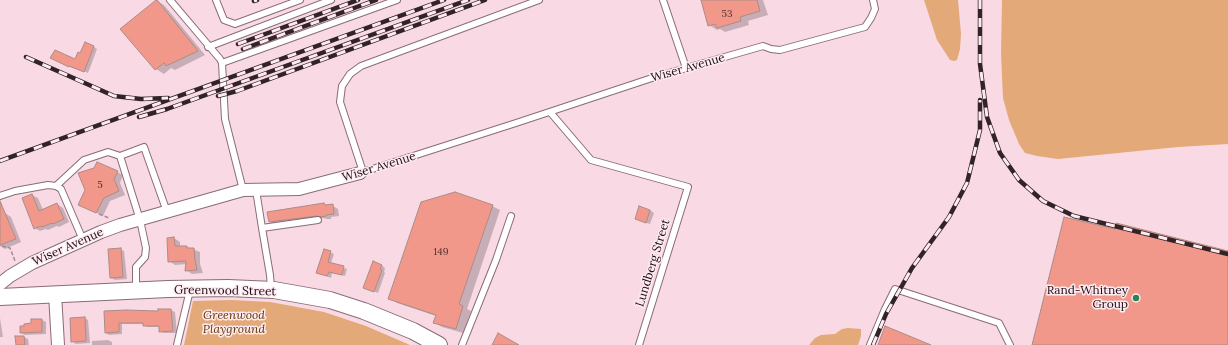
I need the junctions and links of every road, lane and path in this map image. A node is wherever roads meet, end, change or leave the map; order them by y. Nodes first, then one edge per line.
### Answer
1 (170, 0) edge
2 (216, 0) edge
3 (300, 0) edge
4 (331, 0) edge
5 (397, 0) edge
6 (539, 0) edge
7 (664, 0) edge
8 (873, 0) edge
9 (208, 47) junction
10 (222, 64) junction
11 (686, 68) junction
12 (550, 112) junction
13 (120, 156) junction
14 (361, 172) junction
15 (56, 186) junction
16 (243, 190) junction
17 (256, 190) junction
18 (0, 196) edge
19 (167, 212) junction
20 (511, 216) dead end
21 (140, 220) junction
22 (318, 220) dead end
23 (262, 228) junction
24 (83, 240) junction
25 (2, 246) dead end
26 (15, 261) dead end
27 (0, 284) edge
28 (190, 289) junction
29 (271, 290) junction
30 (136, 291) junction
31 (55, 294) junction
32 (0, 297) edge
33 (58, 345) edge
34 (177, 345) edge
35 (439, 345) edge
36 (462, 345) edge
37 (639, 345) edge
38 (870, 345) edge
39 (1010, 345) edge

1 - 9 lane
2 - 3 lane
4 - 9 lane
5 - 10 lane
6 - 14 lane
7 - 11 lane
8 - 11 lane, Wiser Avenue
9 - 10 lane
10 - 16 lane
11 - 12 lane, Wiser Avenue
12 - 14 lane, Wiser Avenue
12 - 37 lane, Lundberg Street
13 - 15 lane
13 - 19 lane
13 - 21 lane
14 - 17 street, Wiser Avenue
15 - 18 lane
15 - 24 lane
16 - 17 street, Wiser Avenue
16 - 19 street, Wiser Avenue
17 - 23 lane
19 - 21 street, Wiser Avenue
20 - 36 lane
21 - 24 street, Wiser Avenue
21 - 30 lane
22 - 23 lane
23 - 29 lane
24 - 27 street, Wiser Avenue
25 - 26 path
28 - 29 main road, Greenwood Street
28 - 30 main road, Greenwood Street
28 - 34 lane
29 - 35 main road, Greenwood Street
30 - 31 main road, Greenwood Street
31 - 32 main road, Greenwood Street
31 - 33 street
38 - 39 lane

